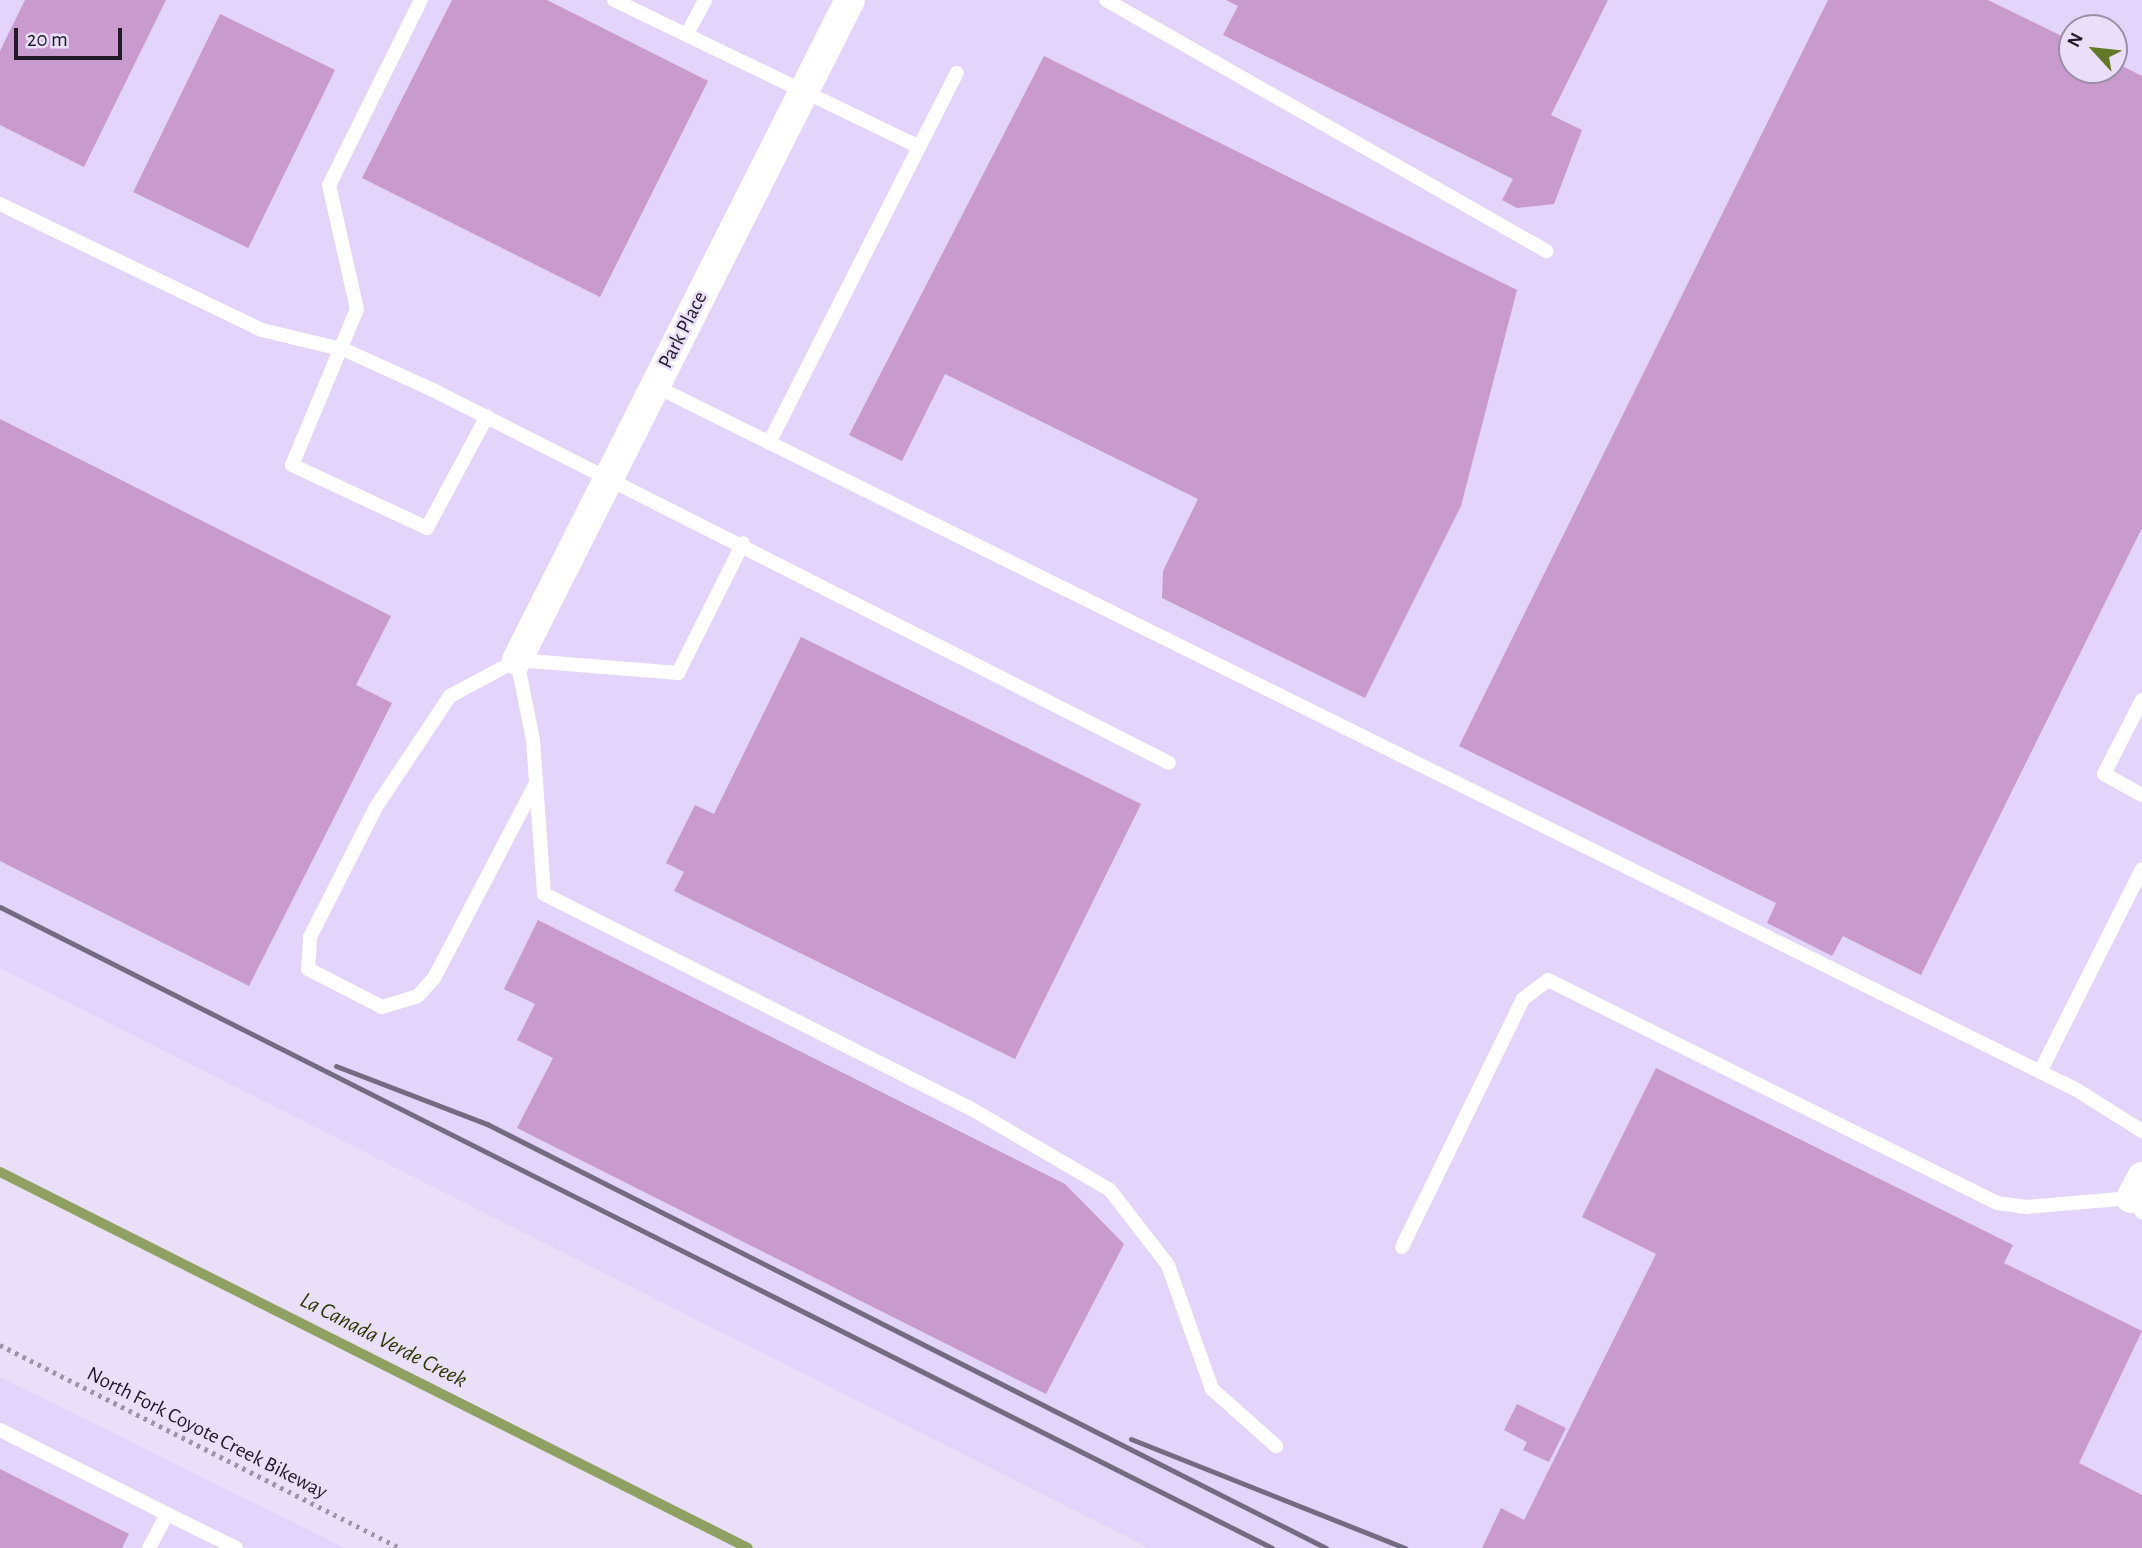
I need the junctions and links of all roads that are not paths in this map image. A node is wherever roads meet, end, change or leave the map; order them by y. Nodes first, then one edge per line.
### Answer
1 (421, 0) edge
2 (614, 0) edge
3 (705, 0) edge
4 (850, 0) edge
5 (1106, 0) edge
6 (687, 34) junction
7 (957, 72) dead end
8 (805, 89) junction
9 (919, 147) junction
10 (0, 204) edge
11 (1546, 251) dead end
12 (345, 350) junction
13 (655, 386) junction
14 (487, 416) junction
15 (769, 443) junction
16 (610, 475) junction
17 (743, 543) junction
18 (517, 660) junction
19 (2142, 700) edge
20 (1169, 763) dead end
21 (536, 782) junction
22 (2142, 794) edge
23 (2142, 869) edge
24 (2040, 1072) junction
25 (2142, 1131) edge
26 (2138, 1196) edge
27 (1402, 1247) dead end
28 (0, 1430) edge
29 (1276, 1446) dead end
30 (167, 1514) junction
31 (149, 1548) edge
32 (236, 1548) edge

1 - 12 lane
2 - 6 lane
3 - 6 lane
4 - 8 street, Park Place
5 - 11 lane
6 - 8 lane
7 - 9 lane
8 - 9 lane
8 - 13 street, Park Place
9 - 15 lane
10 - 12 lane
12 - 14 lane
12 - 14 lane
13 - 15 lane
13 - 16 street, Park Place
14 - 16 lane
15 - 24 lane
16 - 17 lane
16 - 18 street, Park Place
17 - 18 lane
17 - 20 lane
18 - 21 lane
18 - 21 lane
19 - 22 lane
21 - 29 lane
23 - 24 lane
24 - 25 lane
26 - 27 lane
28 - 30 lane
30 - 31 lane
30 - 32 lane

